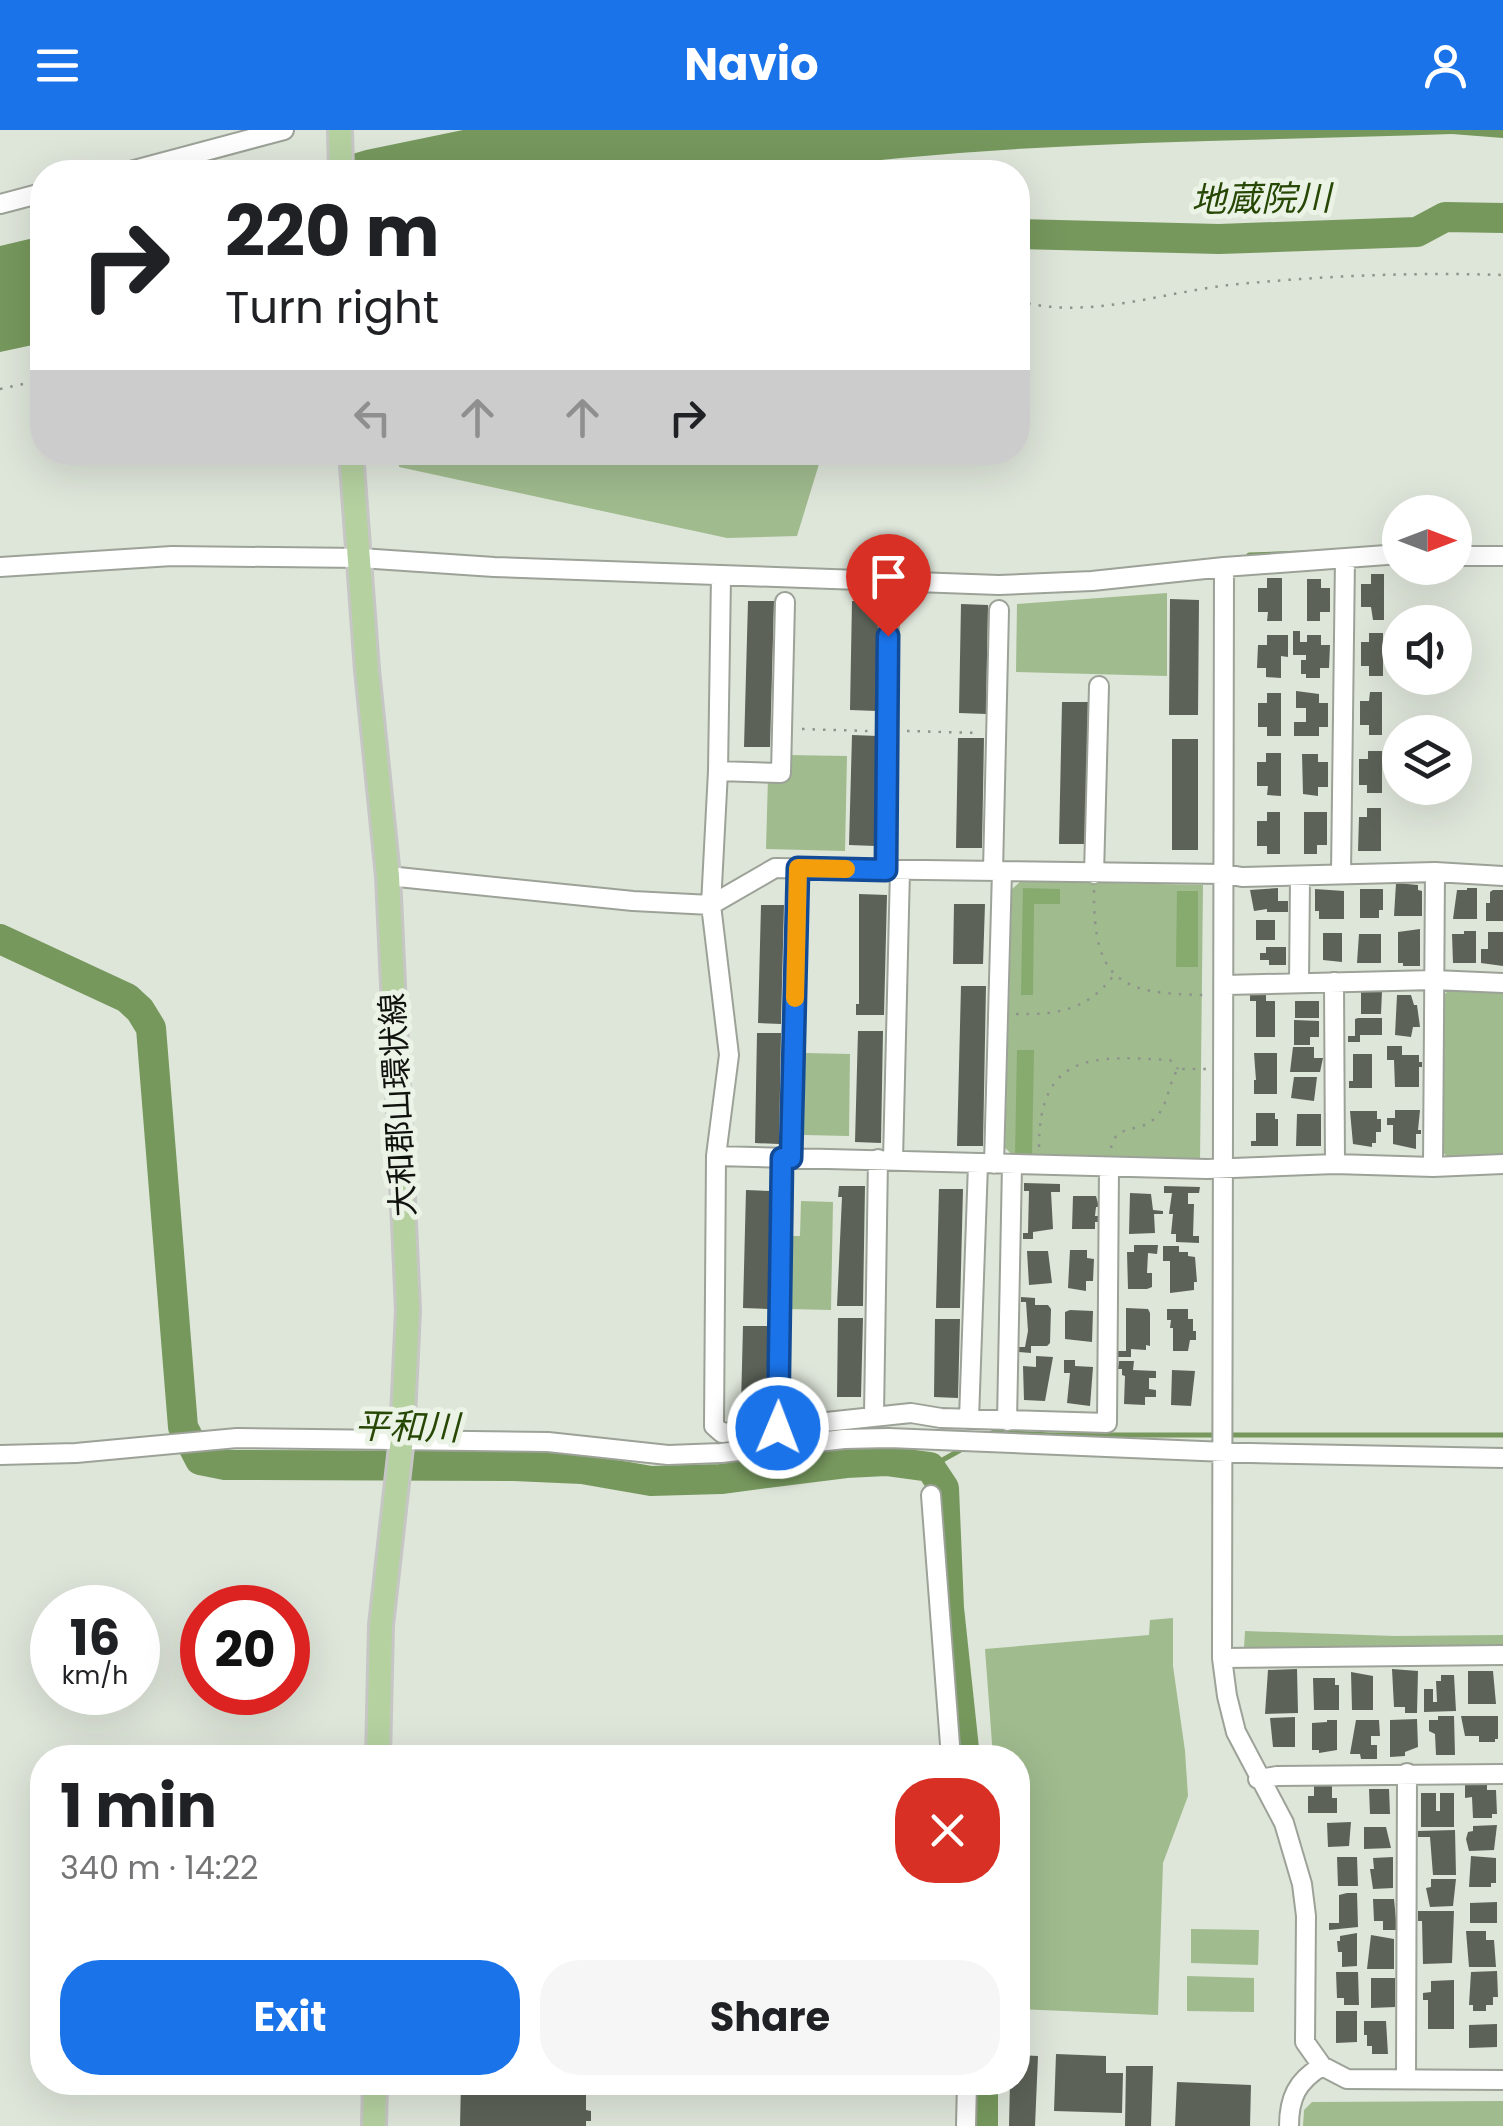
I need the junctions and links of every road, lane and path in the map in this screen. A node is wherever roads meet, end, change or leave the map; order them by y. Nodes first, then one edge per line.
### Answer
1 (284, 130) edge
2 (340, 130) edge
3 (172, 160) edge
4 (341, 160) edge
5 (30, 197) edge
6 (0, 204) edge
7 (1503, 275) edge
8 (1030, 304) edge
9 (30, 383) edge
10 (0, 389) edge
11 (352, 465) edge
12 (1382, 555) edge
13 (1472, 556) edge
14 (1503, 556) edge
15 (360, 558) junction
16 (1345, 558) junction
17 (0, 567) edge
18 (1224, 567) junction
19 (722, 576) junction
20 (785, 602) dead end
21 (888, 604) dead end
22 (999, 610) dead end
23 (1099, 686) dead end
24 (718, 771) junction
25 (798, 868) junction
26 (893, 870) junction
27 (997, 871) junction
28 (1434, 872) junction
29 (1225, 874) junction
30 (1341, 874) junction
31 (388, 876) junction
32 (1300, 876) junction
33 (1503, 876) edge
34 (1094, 883) junction
35 (711, 906) junction
36 (1115, 974) junction
37 (1434, 980) junction
38 (1334, 982) junction
39 (1299, 983) junction
40 (1503, 983) edge
41 (1225, 985) junction
42 (1208, 995) dead end
43 (1023, 1014) dead end
44 (1178, 1069) junction
45 (1208, 1070) dead end
46 (716, 1156) junction
47 (787, 1158) junction
48 (885, 1160) junction
49 (1335, 1164) junction
50 (1503, 1164) edge
51 (995, 1165) junction
52 (1040, 1166) junction
53 (1433, 1167) junction
54 (1109, 1168) junction
55 (1224, 1169) junction
56 (874, 1416) junction
57 (970, 1419) junction
58 (1007, 1421) junction
59 (778, 1428) junction
60 (1222, 1450) junction
61 (0, 1455) edge
62 (1503, 1458) edge
63 (399, 1460) junction
64 (931, 1495) dead end
65 (1503, 1656) edge
66 (1222, 1658) junction
67 (378, 1745) edge
68 (950, 1745) edge
69 (1407, 1773) junction
70 (1503, 1774) edge
71 (1258, 1779) junction
72 (1322, 2066) junction
73 (1406, 2079) junction
74 (1503, 2080) edge
75 (375, 2095) edge
76 (967, 2095) edge
77 (374, 2126) edge
78 (966, 2126) edge
79 (1289, 2126) edge

1 - 3 street
2 - 4 main road
5 - 6 street
7 - 8 path
9 - 10 path
11 - 15 main road, 大和郡山環状線
12 - 16 street
13 - 14 street
15 - 17 street
15 - 19 street
15 - 31 main road, 大和郡山環状線
16 - 18 street
16 - 30 street
18 - 19 street
18 - 29 street
19 - 24 street
20 - 24 street
21 - 26 street
22 - 27 street
23 - 34 street
24 - 35 street
25 - 26 street
25 - 35 street
25 - 47 street
26 - 27 street
26 - 48 street
27 - 34 street
27 - 51 street
28 - 30 street
28 - 33 street
28 - 37 street
29 - 32 street
29 - 34 street
29 - 41 street
30 - 32 street
31 - 35 street
31 - 63 main road, 大和郡山環状線
32 - 39 street
34 - 36 path
35 - 46 street
36 - 42 path
36 - 43 path
37 - 38 street
37 - 40 street
37 - 53 street
38 - 39 street
38 - 49 street
39 - 41 street
41 - 55 street
44 - 45 path
44 - 52 path
44 - 54 path
46 - 47 street
46 - 59 street
47 - 48 street
47 - 59 street
48 - 51 street
48 - 56 street
49 - 53 street
49 - 55 street
50 - 53 street
51 - 52 street
51 - 57 street
51 - 58 street
52 - 54 street
54 - 55 street
54 - 58 street
55 - 60 street
56 - 57 street
56 - 59 street
57 - 58 street
60 - 62 street
60 - 63 street
60 - 66 street
61 - 63 street
63 - 67 main road, 大和郡山環状線
64 - 68 street
65 - 66 street
66 - 71 street
69 - 70 street
69 - 71 street
69 - 73 street
71 - 72 street
72 - 73 street
72 - 79 street
73 - 74 street
75 - 77 main road
76 - 78 street

